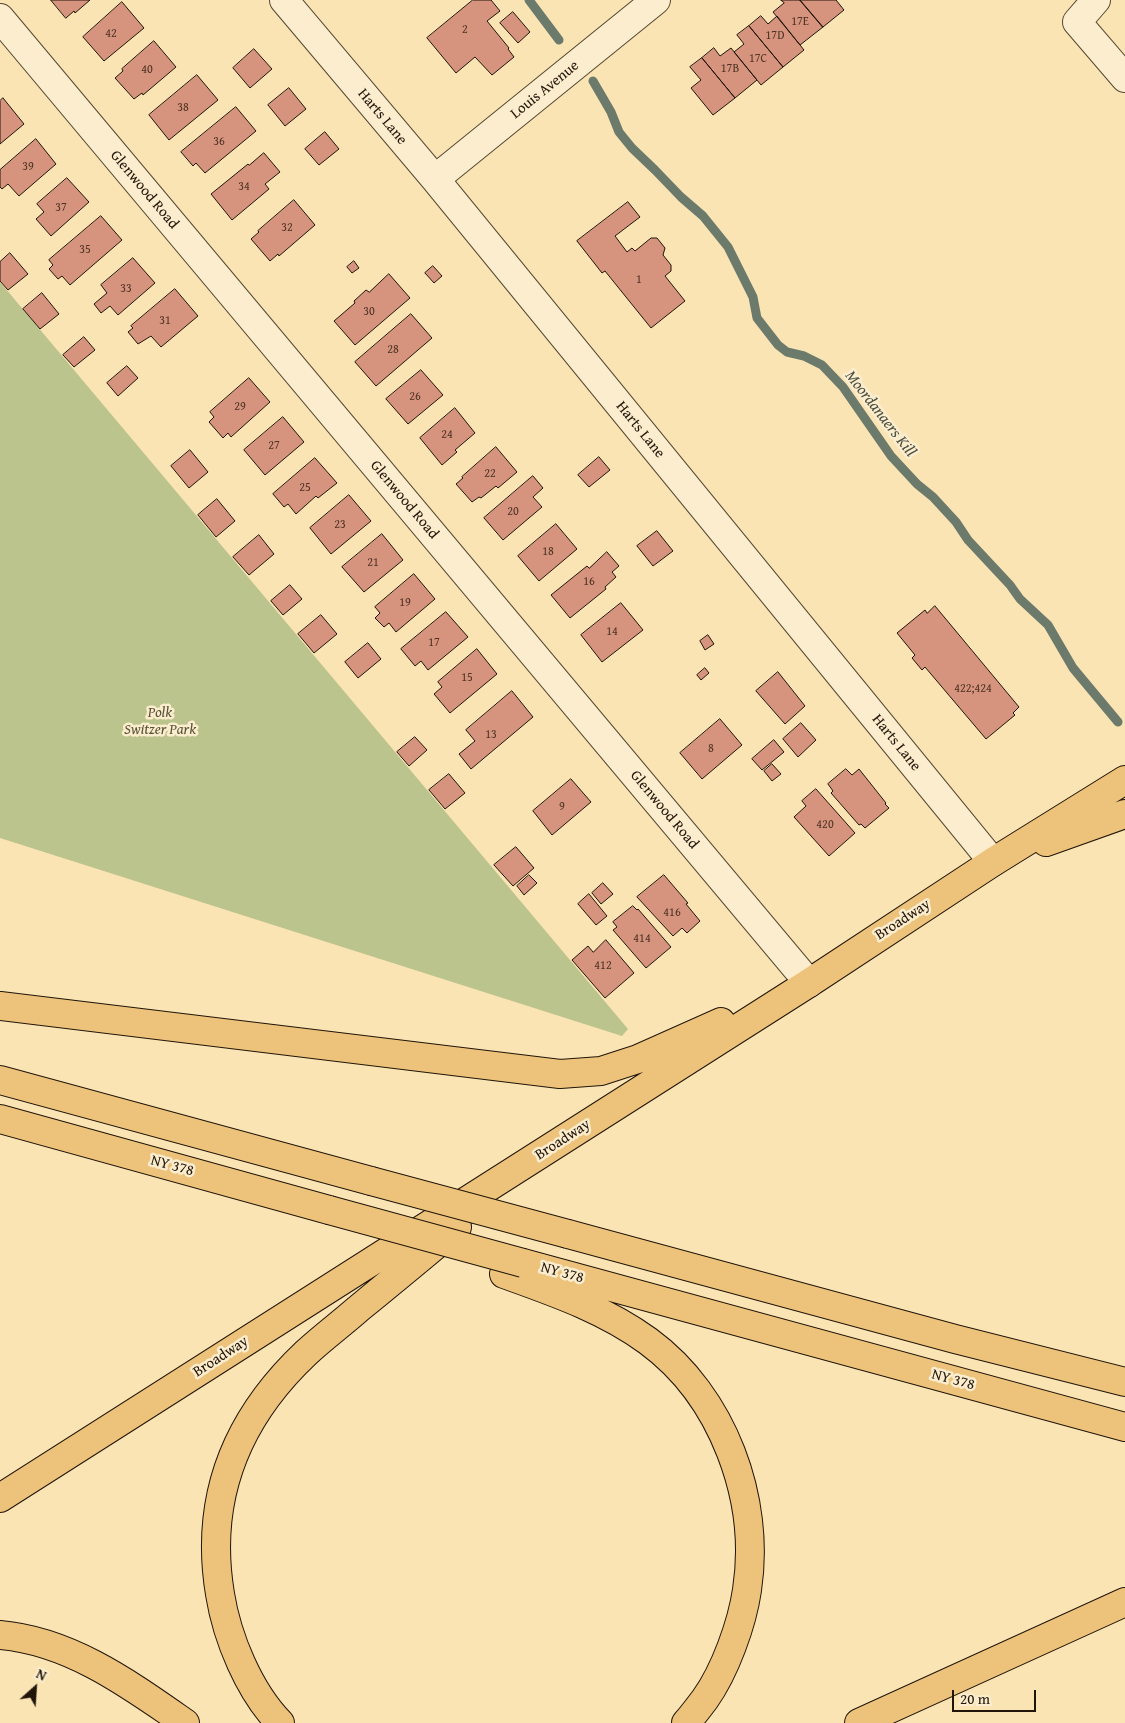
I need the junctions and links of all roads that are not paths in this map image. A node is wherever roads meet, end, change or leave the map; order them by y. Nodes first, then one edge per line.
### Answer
1 (284, 0) edge
2 (656, 0) edge
3 (1096, 0) edge
4 (0, 18) edge
5 (1125, 78) edge
6 (435, 179) junction
7 (1125, 780) edge
8 (1125, 814) edge
9 (993, 862) junction
10 (809, 982) junction
11 (0, 1006) edge
12 (0, 1080) edge
13 (0, 1119) edge
14 (564, 1139) junction
15 (513, 1268) junction
16 (955, 1339) junction
17 (1125, 1368) edge
18 (1125, 1382) edge
19 (1125, 1427) edge
20 (0, 1498) edge
21 (1125, 1602) edge
22 (0, 1635) edge
23 (185, 1723) edge
24 (280, 1723) edge
25 (686, 1723) edge
26 (859, 1723) edge

1 - 6 street, Harts Lane
2 - 6 street, Louis Avenue
3 - 5 street
4 - 10 street, Glenwood Road
6 - 9 street, Harts Lane
7 - 9 main road, Broadway
8 - 9 main road
9 - 10 main road, Broadway
10 - 11 main road
10 - 14 main road, Broadway
12 - 16 main road, bridge
13 - 15 main road, NY 378 / NY 378, bridge
14 - 20 main road, Broadway
14 - 24 main road
15 - 19 main road, NY 378 / NY 378
15 - 25 main road
16 - 17 main road
16 - 18 main road
21 - 26 main road
22 - 23 main road

